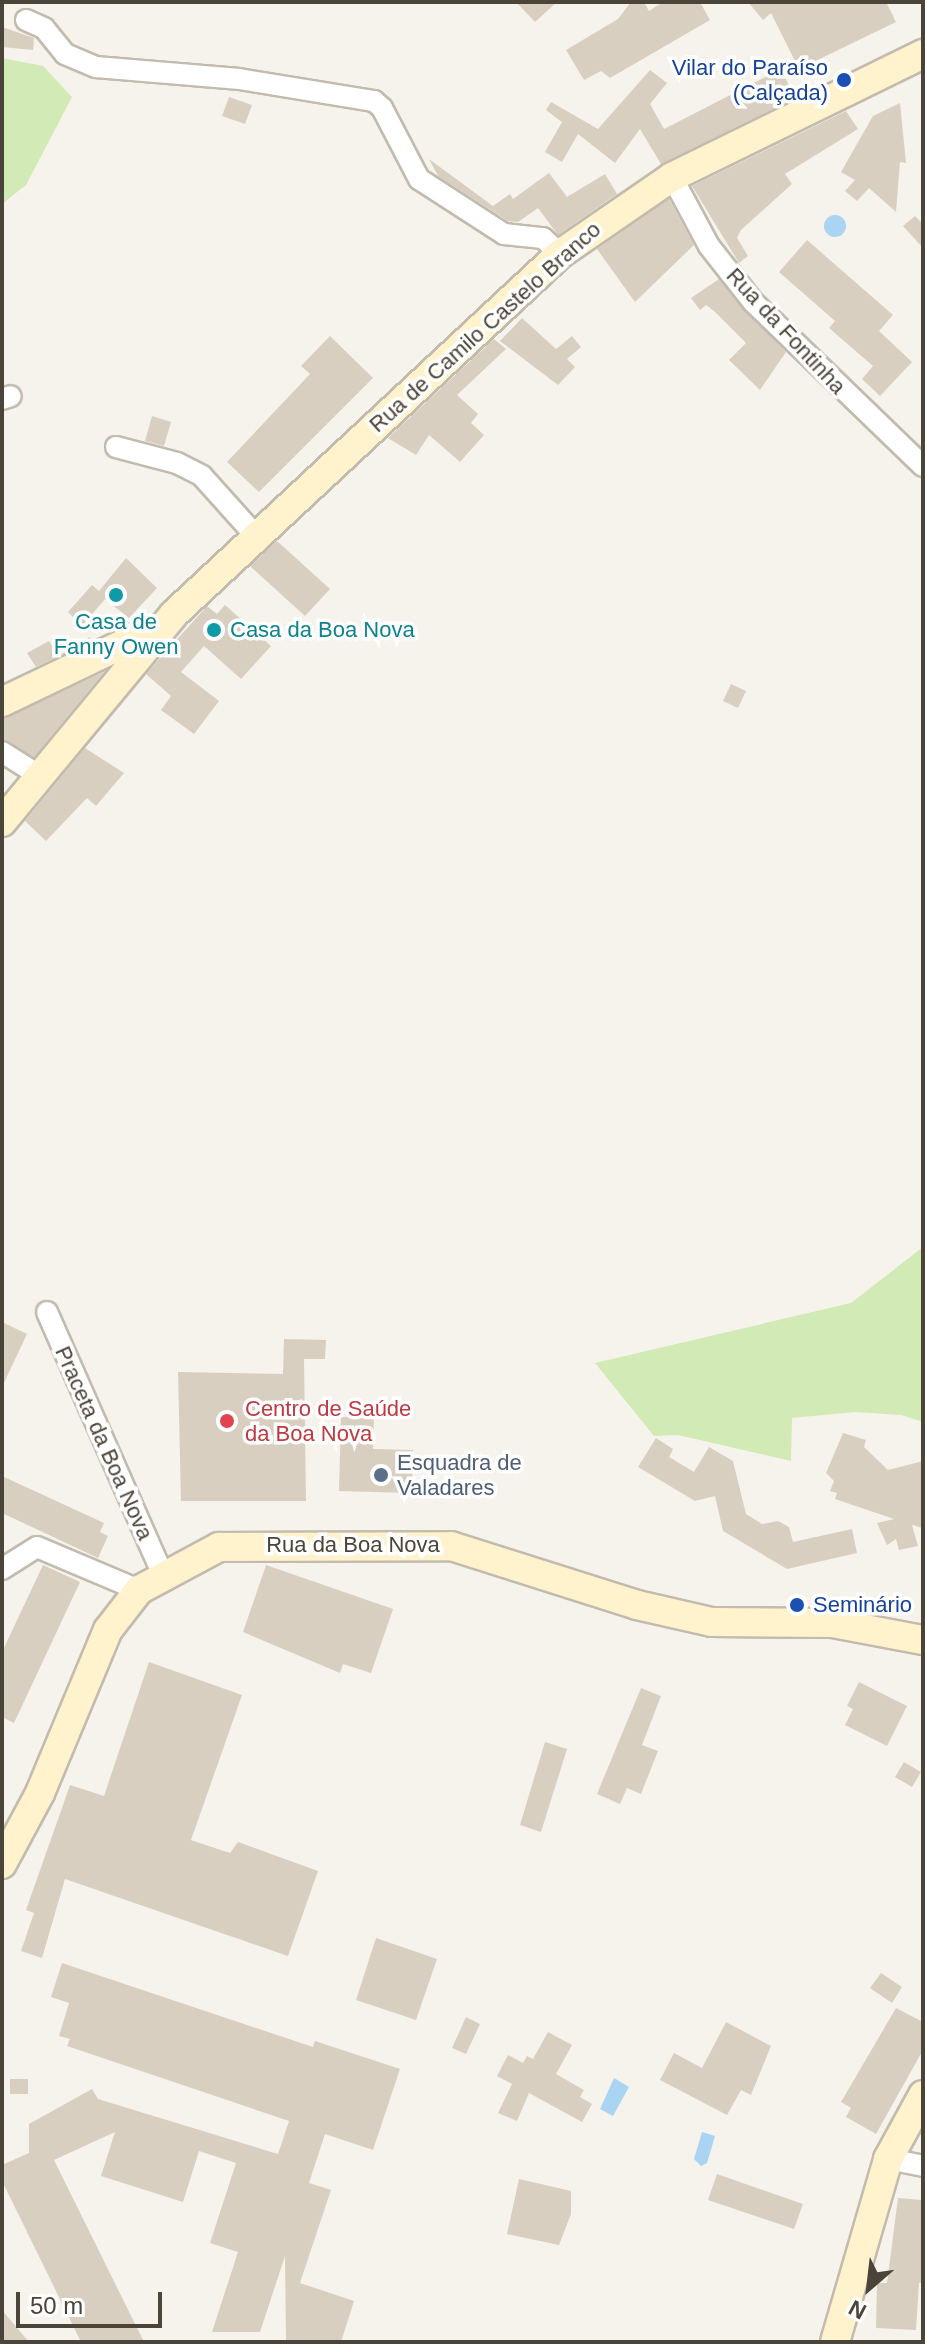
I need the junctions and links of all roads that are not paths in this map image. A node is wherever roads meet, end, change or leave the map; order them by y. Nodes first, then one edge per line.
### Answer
1 (26, 20) dead end
2 (923, 54) edge
3 (672, 177) junction
4 (560, 254) junction
5 (116, 447) dead end
6 (923, 466) edge
7 (255, 535) junction
8 (174, 614) junction
9 (2, 702) edge
10 (2, 752) edge
11 (40, 776) junction
12 (2, 822) edge
13 (47, 1312) dead end
14 (2, 1569) edge
15 (162, 1573) junction
16 (139, 1590) junction
17 (923, 1640) edge
18 (2, 1864) edge
19 (923, 2095) edge
20 (888, 2159) junction
21 (923, 2166) edge
22 (835, 2342) edge

1 - 4 street
2 - 3 street, Rua de Camilo Castelo Branco
3 - 4 street, Rua de Camilo Castelo Branco
3 - 6 street, Rua da Fontinha
4 - 7 street, Rua de Camilo Castelo Branco
5 - 7 street
7 - 8 street, Rua de Camilo Castelo Branco
8 - 9 street
8 - 11 street
10 - 11 street
11 - 12 street
13 - 15 street, Praceta da Boa Nova
14 - 16 street
15 - 16 street, Rua da Boa Nova
15 - 17 street, Rua da Boa Nova
16 - 18 street, Rua da Boa Nova
19 - 20 street
20 - 21 street
20 - 22 street

